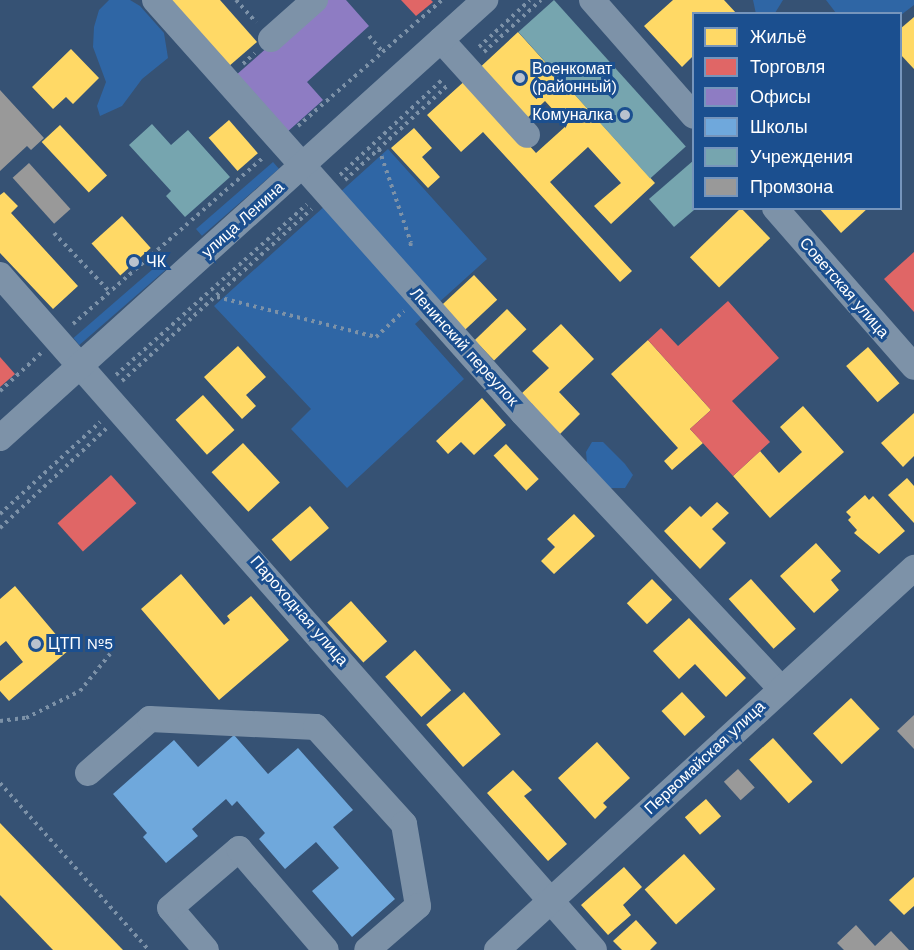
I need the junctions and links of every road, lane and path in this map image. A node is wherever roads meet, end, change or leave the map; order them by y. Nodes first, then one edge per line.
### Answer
1 (155, 0) edge
2 (315, 0) edge
3 (442, 0) edge
4 (485, 0) edge
5 (592, 0) edge
6 (369, 36) dead end
7 (271, 39) dead end
8 (441, 40) junction
9 (392, 42) junction
10 (399, 49) dead end
11 (382, 51) junction
12 (692, 115) edge
13 (527, 135) dead end
14 (280, 142) junction
15 (379, 148) dead end
16 (302, 167) junction
17 (777, 210) edge
18 (54, 233) dead end
19 (0, 275) edge
20 (411, 288) junction
21 (110, 292) junction
22 (216, 297) dead end
23 (190, 300) dead end
24 (200, 311) dead end
25 (58, 338) junction
26 (82, 364) junction
27 (914, 367) edge
28 (0, 390) edge
29 (121, 408) junction
30 (0, 438) edge
31 (0, 514) edge
32 (0, 528) edge
33 (914, 568) edge
34 (110, 654) dead end
35 (780, 688) junction
36 (0, 721) edge
37 (88, 773) dead end
38 (0, 783) edge
39 (552, 899) junction
40 (149, 950) edge
41 (206, 950) edge
42 (326, 950) edge
43 (367, 950) edge
44 (498, 950) edge
45 (594, 950) edge

1 - 14 street, Ленинский переулок
2 - 7 street
3 - 9 path
4 - 8 street, улица Ленина
5 - 12 street
6 - 11 path
8 - 13 street
8 - 16 street, улица Ленина
9 - 10 path
9 - 11 path
11 - 14 path
14 - 16 street, Ленинский переулок
14 - 21 path
15 - 20 path
16 - 20 street, Ленинский переулок
16 - 26 street, улица Ленина
17 - 27 street, Советская улица
18 - 21 path
19 - 25 street, Пароходная улица
20 - 22 path
20 - 35 street, Ленинский переулок
21 - 25 path
23 - 24 path
25 - 26 street, Пароходная улица
25 - 28 path
26 - 29 street, Пароходная улица
26 - 30 street, улица Ленина
29 - 31 path
29 - 32 path
29 - 39 street, Пароходная улица
33 - 35 street, Первомайская улица
34 - 36 path
35 - 39 street, Первомайская улица
37 - 43 street
38 - 40 path
39 - 44 street, Первомайская улица
39 - 45 street, Пароходная улица
41 - 42 street

